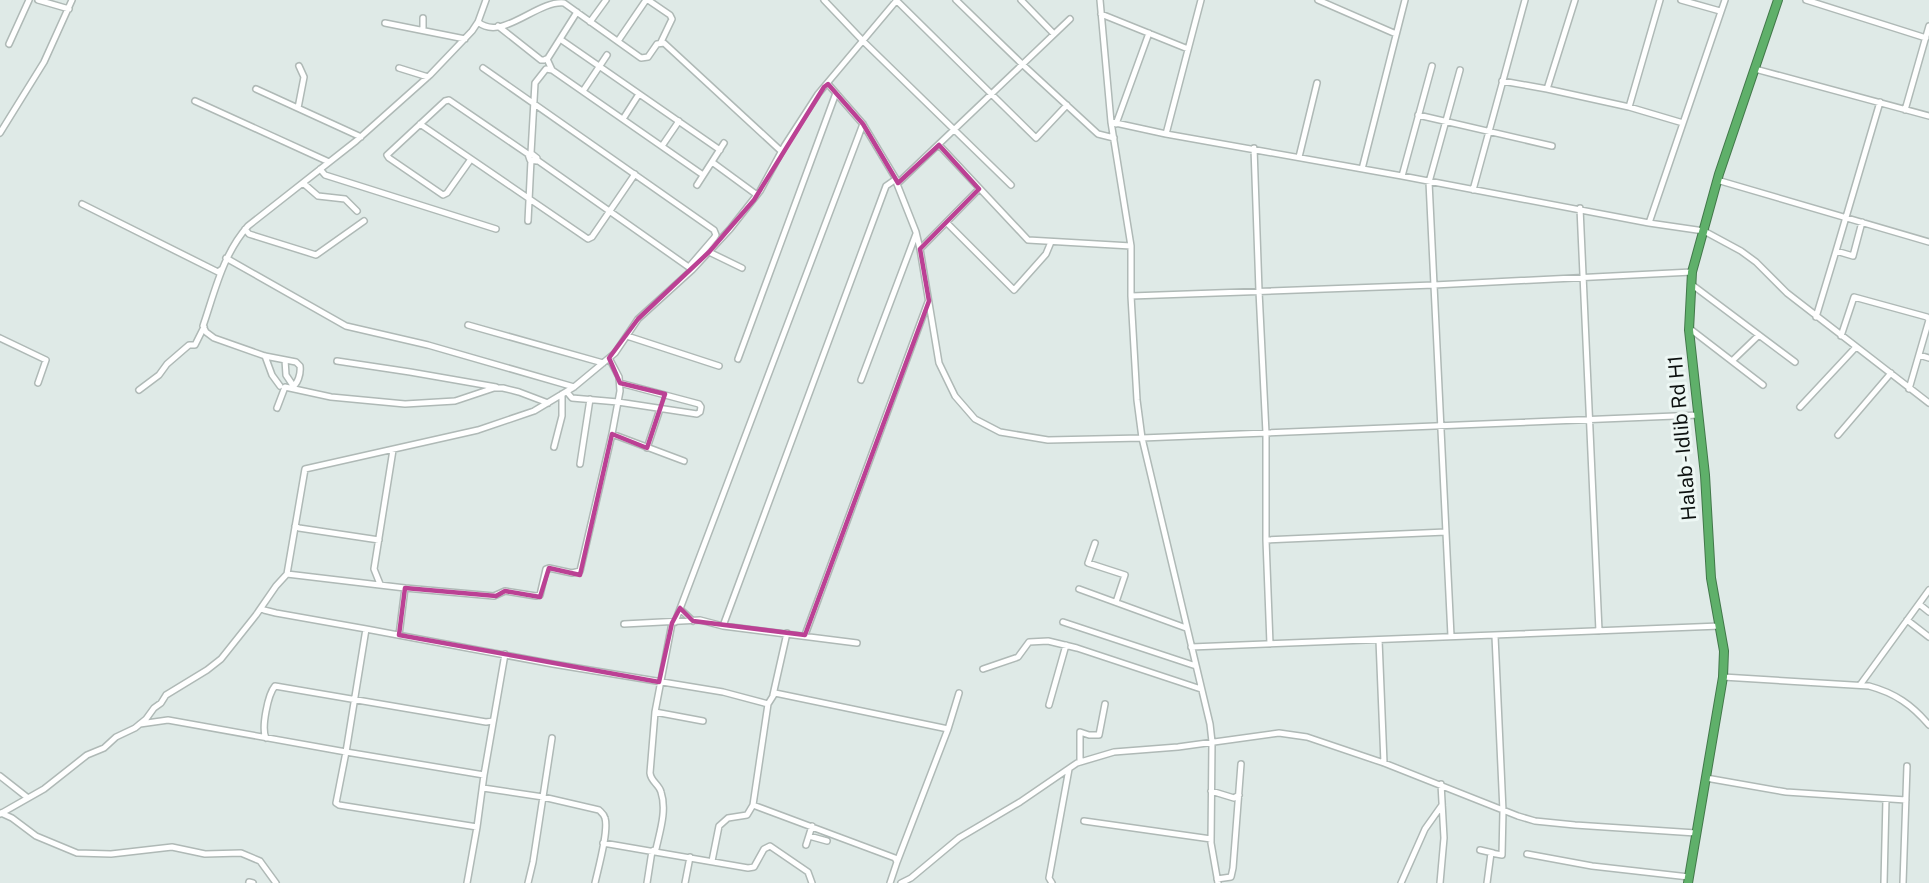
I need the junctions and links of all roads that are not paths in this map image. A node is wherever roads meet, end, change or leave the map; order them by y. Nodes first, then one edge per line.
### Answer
1 (29, 0) edge
2 (38, 0) edge
3 (72, 0) edge
4 (486, 0) edge
5 (606, 0) edge
6 (647, 0) edge
7 (896, 0) edge
8 (956, 0) edge
9 (1021, 0) edge
10 (1100, 0) edge
11 (1202, 0) edge
12 (1318, 0) edge
13 (1405, 0) edge
14 (1526, 0) edge
15 (1575, 0) edge
16 (1660, 0) edge
17 (1681, 0) edge
18 (1725, 0) edge
19 (1778, 0) edge
20 (1806, 0) edge
21 (565, 1) edge
22 (828, 1) edge
23 (69, 9) junction
24 (1720, 11) junction
25 (577, 12) junction
26 (1101, 14) junction
27 (423, 18) dead end
28 (1070, 19) dead end
29 (478, 22) junction
30 (590, 22) junction
31 (385, 23) dead end
32 (498, 26) junction
33 (1929, 26) edge
34 (423, 30) junction
35 (1149, 33) junction
36 (1054, 34) junction
37 (1396, 34) junction
38 (1926, 38) junction
39 (465, 39) junction
40 (560, 39) junction
41 (863, 40) junction
42 (618, 41) junction
43 (661, 42) junction
44 (9, 44) dead end
45 (1188, 49) junction
46 (607, 55) dead end
47 (547, 59) junction
48 (1022, 64) junction
49 (299, 66) dead end
50 (600, 66) junction
51 (1432, 66) dead end
52 (399, 68) dead end
53 (483, 68) dead end
54 (1755, 69) junction
55 (552, 70) junction
56 (1460, 70) dead end
57 (428, 77) junction
58 (1502, 81) junction
59 (1317, 83) dead end
60 (828, 84) junction
61 (256, 89) dead end
62 (1547, 89) junction
63 (583, 91) junction
64 (836, 93) junction
65 (639, 94) junction
66 (991, 94) junction
67 (195, 101) dead end
68 (1880, 102) junction
69 (533, 104) junction
70 (1067, 105) junction
71 (298, 108) junction
72 (1629, 108) junction
73 (1905, 110) junction
74 (1418, 114) junction
75 (1929, 116) edge
76 (623, 119) junction
77 (679, 121) junction
78 (1447, 121) junction
79 (1114, 123) junction
80 (1683, 123) junction
81 (420, 124) junction
82 (863, 124) junction
83 (955, 130) junction
84 (1489, 131) junction
85 (0, 133) edge
86 (1166, 134) junction
87 (361, 137) junction
88 (1114, 138) junction
89 (724, 143) dead end
90 (939, 145) junction
91 (662, 146) junction
92 (1552, 146) dead end
93 (1254, 148) junction
94 (720, 150) junction
95 (781, 152) junction
96 (532, 157) junction
97 (1299, 157) junction
98 (471, 159) junction
99 (329, 162) junction
100 (712, 162) junction
101 (320, 170) junction
102 (1362, 170) junction
103 (635, 174) junction
104 (703, 175) junction
105 (1402, 176) junction
106 (1717, 180) junction
107 (896, 181) junction
108 (1429, 182) junction
109 (303, 183) junction
110 (697, 185) dead end
111 (1011, 185) dead end
112 (979, 189) junction
113 (1473, 190) junction
114 (757, 195) junction
115 (529, 198) junction
116 (82, 204) dead end
117 (1580, 208) junction
118 (357, 211) dead end
119 (609, 211) junction
120 (1846, 217) junction
121 (364, 221) dead end
122 (528, 221) dead end
123 (1862, 222) junction
124 (947, 223) junction
125 (1650, 223) junction
126 (245, 229) junction
127 (496, 229) dead end
128 (1704, 231) junction
129 (916, 232) junction
130 (1051, 242) junction
131 (1929, 242) edge
132 (1131, 246) junction
133 (920, 249) junction
134 (1836, 251) junction
135 (709, 252) junction
136 (226, 258) junction
137 (691, 268) junction
138 (742, 268) dead end
139 (222, 269) junction
140 (1692, 272) junction
141 (1583, 278) junction
142 (1691, 284) junction
143 (1434, 285) junction
144 (1259, 291) junction
145 (1131, 296) junction
146 (929, 301) junction
147 (1816, 317) junction
148 (468, 325) dead end
149 (204, 327) junction
150 (1689, 328) junction
151 (1759, 335) junction
152 (627, 336) junction
153 (1841, 336) junction
154 (0, 338) edge
155 (1856, 347) junction
156 (1918, 355) junction
157 (266, 356) junction
158 (609, 358) junction
159 (1929, 358) edge
160 (738, 359) dead end
161 (285, 360) junction
162 (337, 361) dead end
163 (1732, 362) junction
164 (1795, 362) dead end
165 (603, 363) junction
166 (719, 366) dead end
167 (1891, 374) junction
168 (861, 381) dead end
169 (38, 383) dead end
170 (620, 383) junction
171 (1763, 385) dead end
172 (280, 386) dead end
173 (574, 387) junction
174 (292, 388) junction
175 (503, 388) junction
176 (1909, 389) junction
177 (139, 390) dead end
178 (565, 393) junction
179 (590, 399) junction
180 (618, 402) junction
181 (548, 403) junction
182 (1929, 403) edge
183 (1800, 406) dead end
184 (277, 408) dead end
185 (660, 409) junction
186 (1699, 415) junction
187 (1588, 420) junction
188 (1441, 427) junction
189 (1266, 433) junction
190 (612, 434) junction
191 (1838, 435) dead end
192 (1142, 438) junction
193 (554, 447) dead end
194 (647, 448) junction
195 (393, 450) junction
196 (684, 461) dead end
197 (580, 464) dead end
198 (295, 526) junction
199 (1446, 532) junction
200 (379, 540) junction
201 (1266, 540) junction
202 (1095, 543) dead end
203 (287, 574) junction
204 (380, 584) junction
205 (405, 588) junction
206 (1079, 589) dead end
207 (1929, 590) edge
208 (1116, 602) junction
209 (1919, 604) junction
210 (261, 608) junction
211 (680, 609) junction
212 (1929, 612) edge
213 (1907, 620) junction
214 (693, 621) junction
215 (1063, 622) dead end
216 (673, 623) junction
217 (624, 624) dead end
218 (723, 626) junction
219 (1720, 626) junction
220 (1186, 628) junction
221 (366, 629) junction
222 (1599, 631) junction
223 (787, 633) junction
224 (399, 635) junction
225 (805, 635) junction
226 (1450, 636) junction
227 (1495, 636) junction
228 (1929, 637) edge
229 (1379, 640) junction
230 (856, 643) dead end
231 (1270, 644) junction
232 (1066, 645) junction
233 (1191, 647) junction
234 (505, 654) junction
235 (1196, 666) junction
236 (983, 669) dead end
237 (1723, 677) junction
238 (660, 682) junction
239 (1860, 685) junction
240 (1202, 689) junction
241 (959, 693) dead end
242 (773, 695) junction
243 (355, 699) junction
244 (768, 704) junction
245 (1105, 704) dead end
246 (1049, 705) dead end
247 (655, 712) junction
248 (493, 721) junction
249 (703, 722) dead end
250 (140, 724) junction
251 (1929, 725) edge
252 (948, 729) junction
253 (266, 738) junction
254 (552, 738) dead end
255 (1212, 742) junction
256 (346, 752) junction
257 (1080, 762) junction
258 (1384, 763) junction
259 (1241, 764) dead end
260 (1907, 766) dead end
261 (1069, 769) junction
262 (484, 775) junction
263 (0, 776) edge
264 (1707, 777) junction
265 (1441, 784) junction
266 (483, 788) junction
267 (1211, 791) junction
268 (1239, 795) junction
269 (543, 797) junction
270 (28, 798) junction
271 (1886, 799) junction
272 (1906, 801) junction
273 (753, 805) junction
274 (1442, 805) junction
275 (1503, 810) junction
276 (1, 813) edge
277 (1084, 821) dead end
278 (812, 826) junction
279 (477, 827) junction
280 (1696, 832) junction
281 (809, 836) junction
282 (1211, 839) junction
283 (827, 841) dead end
284 (603, 843) junction
285 (806, 845) dead end
286 (1480, 850) dead end
287 (652, 851) junction
288 (1493, 853) junction
289 (1527, 854) dead end
290 (690, 857) junction
291 (712, 861) junction
292 (897, 862) junction
293 (1689, 880) edge
294 (1217, 881) edge
295 (276, 883) edge
296 (468, 883) edge
297 (528, 883) edge
298 (595, 883) edge
299 (646, 883) edge
300 (686, 883) edge
301 (812, 883) edge
302 (890, 883) edge
303 (902, 883) edge
304 (1052, 883) edge
305 (1401, 883) edge
306 (1440, 883) edge
307 (1487, 883) edge
308 (1884, 883) edge
309 (1903, 883) edge

1 - 44 street
2 - 23 street
3 - 23 street
4 - 29 street
5 - 30 street
6 - 42 street
6 - 43 street
7 - 41 street
7 - 66 street
8 - 48 street
9 - 36 street
10 - 26 street
11 - 45 street
12 - 37 street
13 - 37 street
14 - 58 street
15 - 62 street
16 - 72 street
17 - 24 street
18 - 24 street
19 - 54 highway, Halab - Idlib Rd H1
20 - 38 street
21 - 25 street
21 - 32 street
22 - 41 street
23 - 85 street
24 - 80 street
25 - 30 street
25 - 40 street
26 - 35 street
26 - 79 street
27 - 34 street
28 - 36 street
29 - 32 street
29 - 39 street
30 - 42 street
31 - 34 street
32 - 47 street
33 - 38 street
34 - 39 street
35 - 45 street
35 - 79 street
36 - 48 street
37 - 102 street
38 - 73 street
39 - 57 street
40 - 47 street
40 - 50 street
41 - 60 street
41 - 83 street
42 - 43 street
43 - 95 street
45 - 86 street
46 - 50 street
47 - 55 street
48 - 66 street
48 - 70 street
49 - 71 street
50 - 63 street
50 - 65 street
51 - 74 street
52 - 57 street
53 - 69 street
54 - 68 street
54 - 106 highway, Halab - Idlib Rd H1
55 - 63 street
55 - 69 street
56 - 78 street
57 - 87 street
58 - 62 street
58 - 84 street
59 - 97 street
60 - 64 street
60 - 95 street
61 - 71 street
62 - 72 street
63 - 76 street
64 - 82 street
64 - 160 street
65 - 76 street
65 - 77 street
66 - 70 street
66 - 83 street
67 - 99 street
68 - 73 street
68 - 120 street
69 - 96 street
69 - 103 street
70 - 88 street
71 - 87 street
72 - 80 street
73 - 75 street
74 - 78 street
74 - 105 street
76 - 91 street
77 - 91 street
77 - 94 street
78 - 84 street
78 - 108 street
79 - 86 street
79 - 88 street
80 - 125 street
81 - 96 street
81 - 98 street
81 - 98 street
82 - 107 street
82 - 211 street
83 - 90 street
83 - 111 street
84 - 92 street
84 - 113 street
86 - 93 street
87 - 99 street
88 - 132 street
89 - 94 street
90 - 107 street
90 - 112 street
91 - 104 street
93 - 97 street
93 - 144 street
94 - 100 street
95 - 114 street
96 - 115 street
96 - 119 street
97 - 102 street
98 - 115 street
99 - 101 street
100 - 104 street
100 - 114 street
101 - 109 street
101 - 127 street
102 - 105 street
103 - 119 street
103 - 137 street
104 - 110 street
105 - 108 street
106 - 120 street
106 - 128 highway, Halab - Idlib Rd H1
107 - 129 street
107 - 218 street
108 - 113 street
108 - 143 street
109 - 118 street
109 - 126 street
112 - 124 street
112 - 130 street
113 - 117 street
114 - 135 street
115 - 119 street
115 - 122 street
116 - 139 street
117 - 125 street
117 - 141 street
119 - 137 street
120 - 123 street
120 - 134 street
121 - 126 street
123 - 131 street
123 - 134 street
124 - 130 street
124 - 133 street
125 - 128 street
126 - 136 street
128 - 140 highway, Halab - Idlib Rd H1
128 - 147 street
129 - 133 street
129 - 168 street
130 - 132 street
132 - 145 street
133 - 146 street
134 - 147 street
135 - 137 street
135 - 138 street
136 - 139 street
136 - 173 street
137 - 152 street
139 - 149 street
140 - 141 street
140 - 142 highway, Halab - Idlib Rd H1
141 - 143 street
141 - 187 street
142 - 150 highway, Halab - Idlib Rd H1
142 - 151 street
143 - 144 street
143 - 188 street
144 - 145 street
144 - 189 street
145 - 192 street
146 - 192 street
146 - 225 street
147 - 153 street
148 - 165 street
149 - 157 street
149 - 177 street
150 - 163 street
150 - 186 highway, Halab - Idlib Rd H1
151 - 163 street
151 - 164 street
152 - 158 street
152 - 166 street
153 - 155 street
153 - 156 street
154 - 169 street
155 - 167 street
155 - 183 street
156 - 159 street
156 - 176 street
157 - 161 street
157 - 172 street
158 - 165 street
158 - 170 street
161 - 174 street
161 - 174 street
162 - 175 street
163 - 171 street
165 - 173 street
167 - 176 street
167 - 191 street
170 - 180 street
170 - 185 street
173 - 178 street
174 - 175 street
174 - 184 street
175 - 181 street
176 - 182 street
178 - 179 street
178 - 181 street
178 - 193 street
179 - 180 street
179 - 197 street
180 - 185 street
180 - 190 street
181 - 195 street
185 - 194 street
186 - 187 street
186 - 219 highway, Halab - Idlib Rd H1
187 - 188 street
187 - 222 street
188 - 189 street
188 - 199 street
189 - 192 street
189 - 201 street
190 - 194 street
190 - 205 street
192 - 220 street
194 - 196 street
195 - 198 street
195 - 200 street
198 - 200 street
198 - 203 street
199 - 201 street
199 - 226 street
200 - 204 street
201 - 231 street
202 - 208 street
203 - 204 street
203 - 210 street
204 - 205 street
205 - 224 street
206 - 208 street
207 - 209 street
208 - 220 street
209 - 212 street
209 - 213 street
210 - 221 street
210 - 250 street
211 - 214 street
211 - 216 street
213 - 228 street
213 - 239 street
214 - 216 street
214 - 218 street
215 - 235 street
216 - 217 street
216 - 238 street
218 - 223 street
219 - 222 street
219 - 237 highway, Halab - Idlib Rd H1
220 - 233 street
221 - 224 street
221 - 243 street
222 - 227 street
223 - 225 street
223 - 242 street
224 - 234 street
225 - 230 street
226 - 227 street
226 - 229 street
227 - 275 street
229 - 231 street
229 - 258 street
231 - 233 street
232 - 236 street
232 - 240 street
232 - 246 street
233 - 235 street
234 - 238 street
234 - 248 street
235 - 240 street
237 - 239 street
237 - 264 highway, Halab - Idlib Rd H1
238 - 244 street
238 - 247 street
239 - 251 street
240 - 255 street
241 - 252 street
242 - 244 street
242 - 252 street
243 - 248 street
243 - 253 street
243 - 256 street
244 - 273 street
245 - 257 street
247 - 249 street
247 - 287 street
248 - 262 street
250 - 253 street
250 - 270 street
252 - 292 street
253 - 256 street
254 - 269 street
255 - 257 street
255 - 258 street
255 - 267 street
256 - 262 street
256 - 279 street
257 - 261 street
258 - 265 street
259 - 268 street
260 - 272 street
261 - 303 street
261 - 304 street
262 - 266 street
263 - 270 street
264 - 271 street
264 - 280 highway, Halab - Idlib Rd H1
265 - 274 street
265 - 275 street
266 - 269 street
266 - 279 street
267 - 268 street
267 - 282 street
268 - 294 street
269 - 284 street
269 - 297 street
270 - 276 street
271 - 272 street
271 - 308 street
272 - 309 street
273 - 278 street
273 - 291 street
274 - 305 street
274 - 306 street
275 - 280 street
275 - 288 street
276 - 295 street
277 - 282 street
278 - 281 street
278 - 292 street
279 - 296 street
280 - 293 highway, Halab - Idlib Rd H1
281 - 283 street
281 - 285 street
282 - 294 street
284 - 287 street
284 - 298 street
286 - 288 street
287 - 290 street
287 - 299 street
288 - 307 street
289 - 293 street
290 - 291 street
290 - 300 street
291 - 301 street
292 - 302 street

